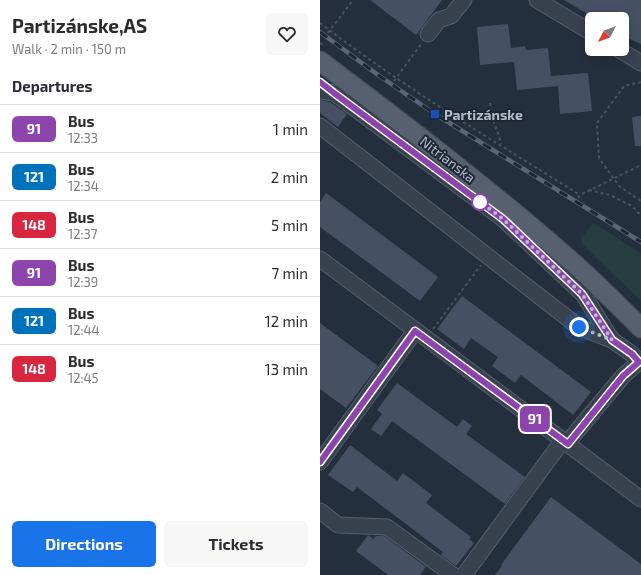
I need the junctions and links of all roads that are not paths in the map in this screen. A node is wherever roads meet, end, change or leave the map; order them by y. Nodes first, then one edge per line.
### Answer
1 (464, 0) edge
2 (537, 0) edge
3 (585, 29) edge
4 (428, 34) road end
5 (629, 56) edge
6 (320, 61) edge
7 (641, 63) edge
8 (320, 82) edge
9 (327, 92) edge
10 (320, 126) edge
11 (320, 258) edge
12 (641, 328) edge
13 (420, 335) junction
14 (612, 340) junction
15 (640, 361) edge
16 (565, 442) junction
17 (320, 462) edge
18 (641, 498) edge
19 (320, 511) edge
20 (453, 575) edge
21 (464, 575) edge

1 - 4 street
2 - 3 street
5 - 7 street
6 - 12 main road, Nitrianska
8 - 9 street
9 - 14 street
10 - 14 street
11 - 13 street
13 - 16 street
13 - 17 street
14 - 15 street
15 - 16 street
16 - 18 street
16 - 21 street
19 - 20 street

